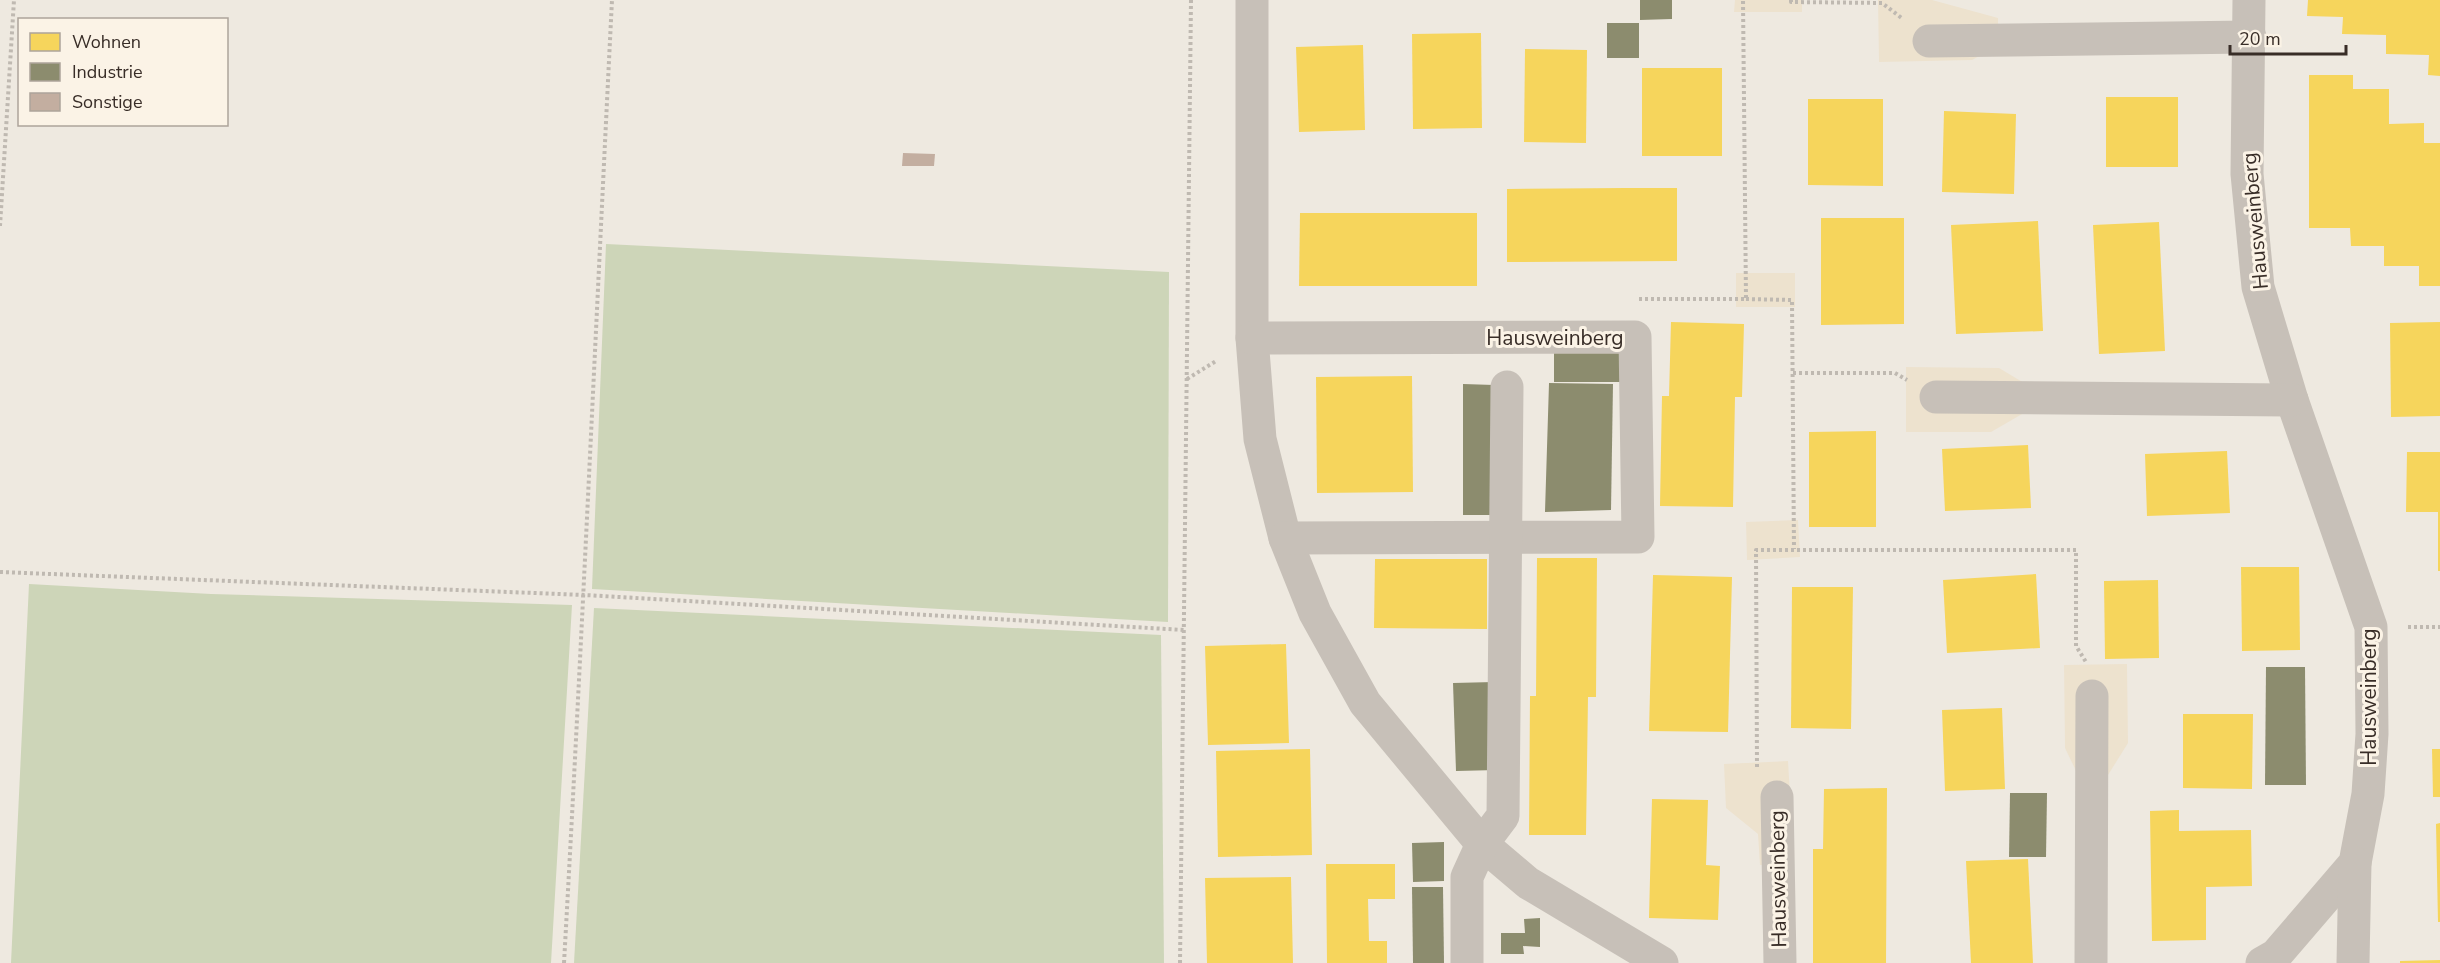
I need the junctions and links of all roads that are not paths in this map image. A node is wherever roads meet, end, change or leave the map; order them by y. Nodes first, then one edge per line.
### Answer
1 (1252, 0) edge
2 (2249, 0) edge
3 (2250, 37) junction
4 (1929, 41) road end
5 (1252, 338) junction
6 (1507, 387) dead end
7 (1936, 397) road end
8 (2292, 400) junction
9 (1506, 537) junction
10 (1285, 538) junction
11 (2092, 696) road end
12 (1777, 797) road end
13 (1482, 844) junction
14 (2355, 863) junction
15 (1467, 963) edge
16 (1662, 963) edge
17 (1780, 963) edge
18 (2091, 963) edge
19 (2262, 963) edge
20 (2353, 963) edge

1 - 5 street
2 - 3 street, Hausweinberg
3 - 4 street
3 - 8 street, Hausweinberg
5 - 9 street, Hausweinberg
5 - 10 street
6 - 9 street
7 - 8 street
8 - 14 street, Hausweinberg
9 - 10 street, Hausweinberg
9 - 13 street
10 - 13 street
11 - 18 street
12 - 17 street, Hausweinberg
13 - 15 street
13 - 16 street
14 - 19 street
14 - 20 street, Hausweinberg

